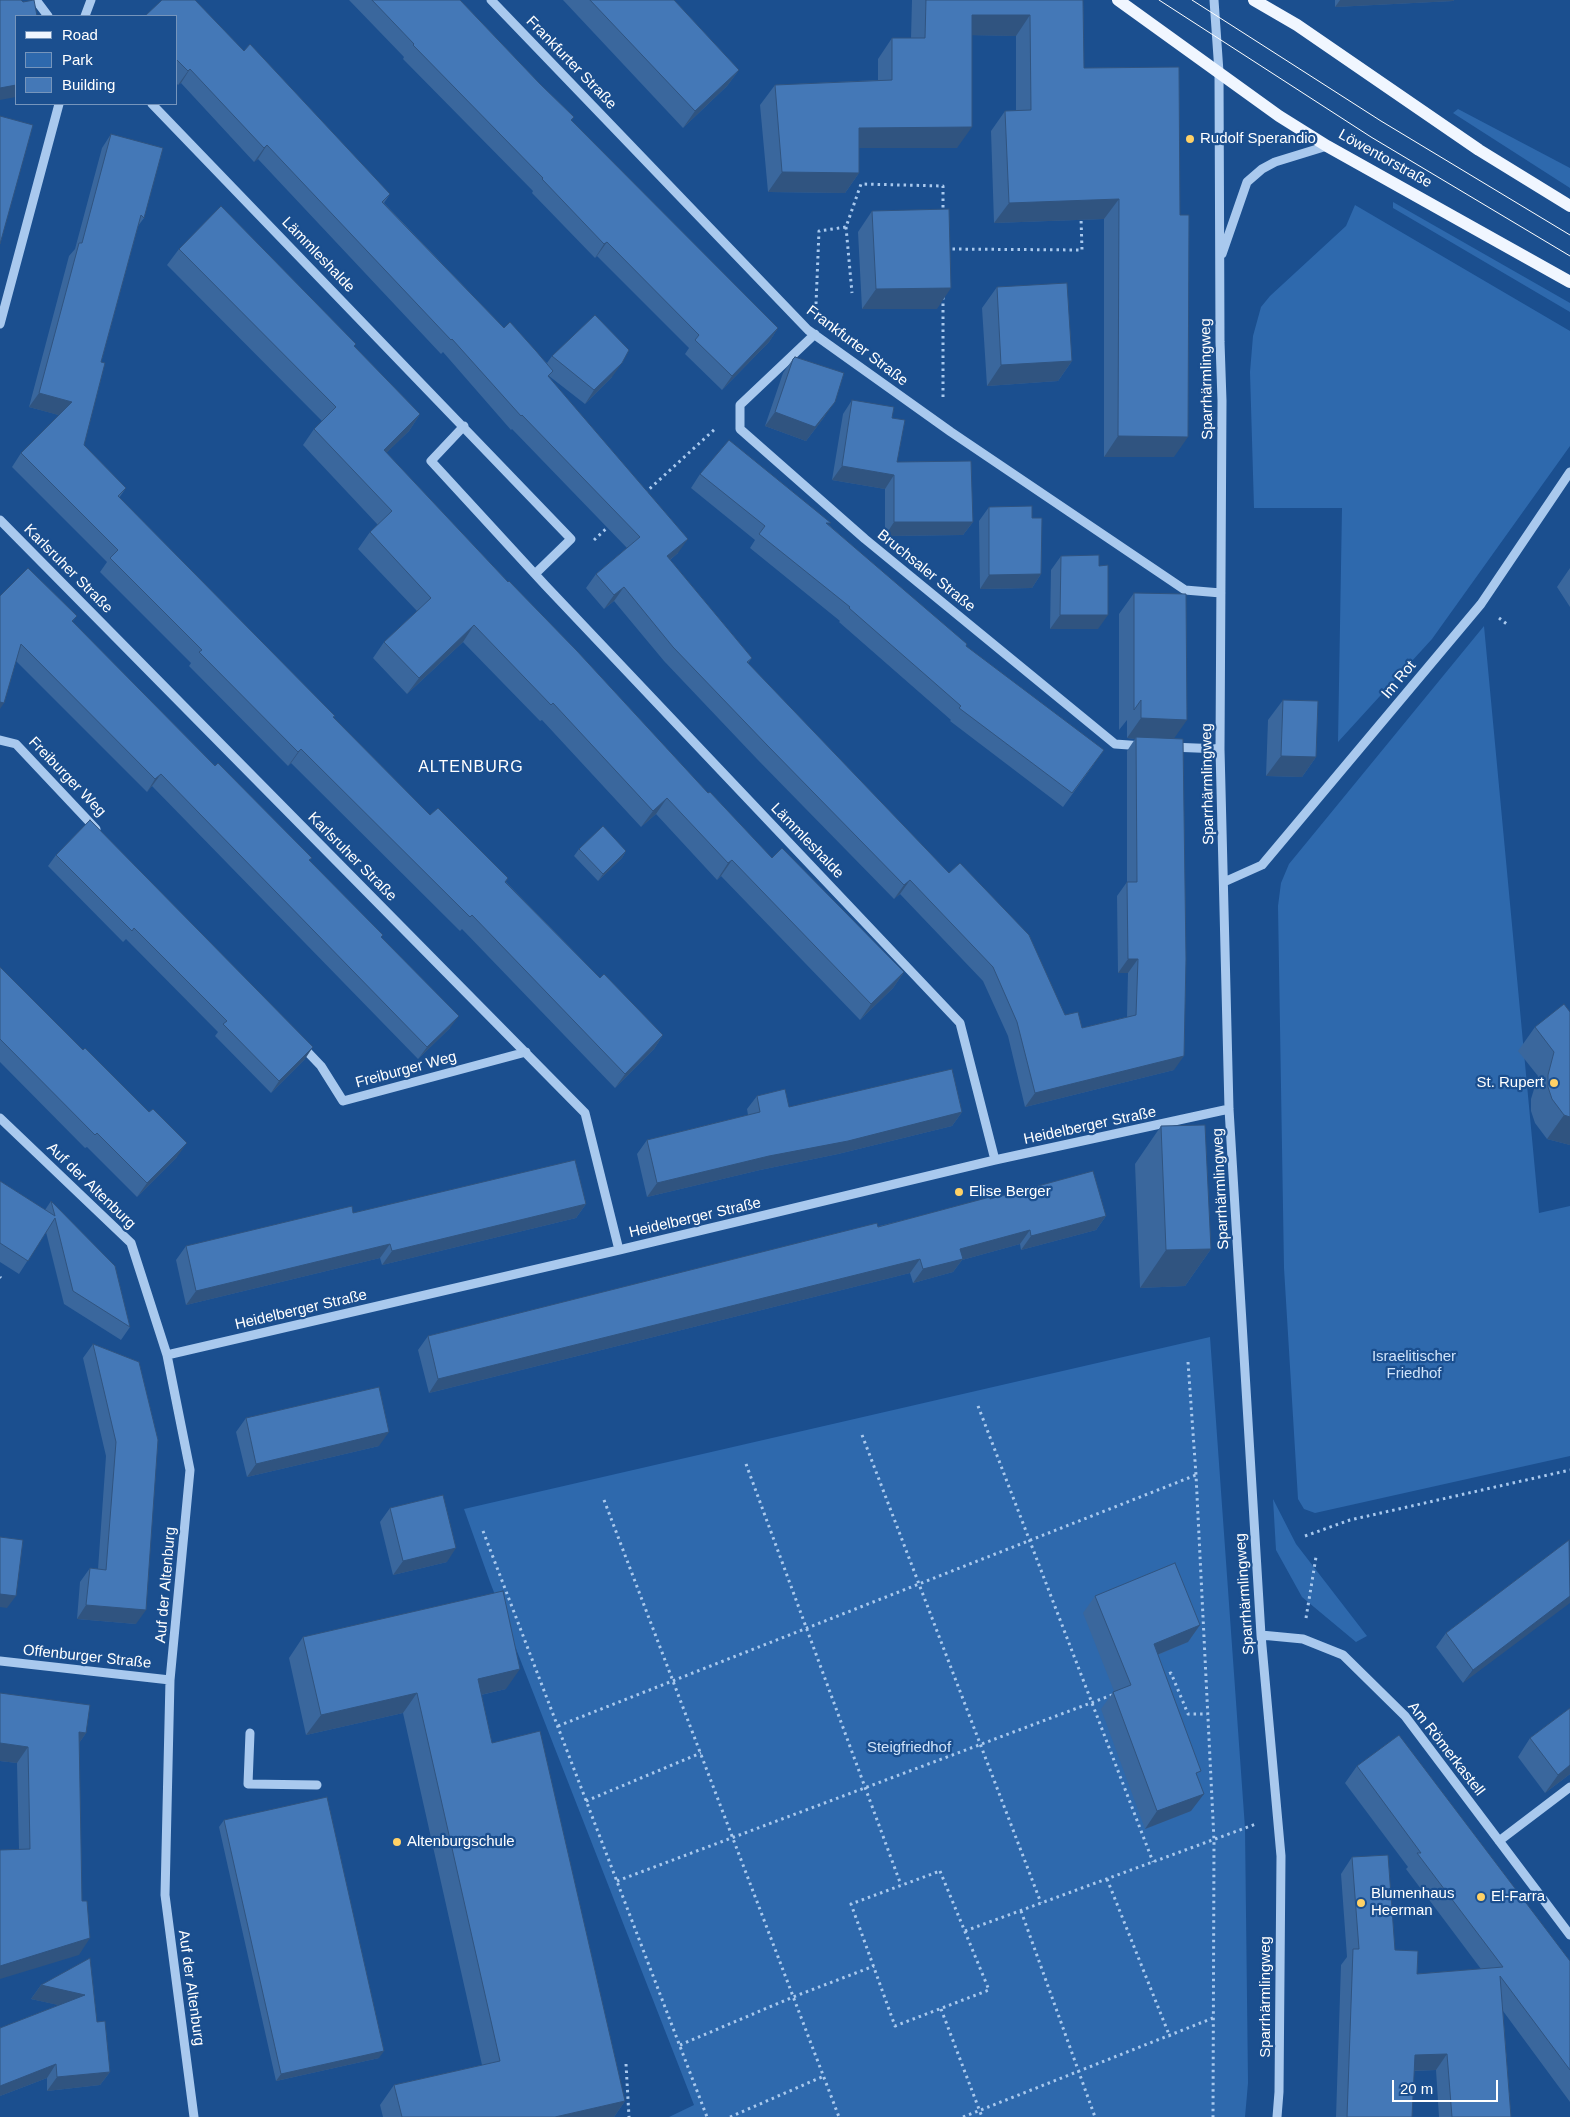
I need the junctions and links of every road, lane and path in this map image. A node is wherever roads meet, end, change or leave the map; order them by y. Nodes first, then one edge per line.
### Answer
1 (36, 0) edge
2 (91, 0) edge
3 (491, 0) edge
4 (1118, 0) edge
5 (1214, 0) edge
6 (1254, 0) edge
7 (47, 15) edge
8 (85, 15) edge
9 (1219, 72) junction
10 (59, 105) edge
11 (153, 105) edge
12 (1327, 146) junction
13 (1570, 206) edge
14 (1091, 217) edge
15 (943, 222) edge
16 (846, 227) junction
17 (943, 248) edge
18 (1220, 259) junction
19 (1570, 282) edge
20 (943, 288) edge
21 (852, 293) dead end
22 (0, 324) edge
23 (815, 334) junction
24 (740, 405) junction
25 (464, 426) junction
26 (951, 432) junction
27 (1570, 472) edge
28 (639, 499) edge
29 (0, 520) edge
30 (610, 525) edge
31 (589, 545) dead end
32 (536, 574) junction
33 (1221, 593) junction
34 (0, 740) edge
35 (1220, 750) junction
36 (104, 837) edge
37 (1224, 882) junction
38 (294, 1038) edge
39 (526, 1052) junction
40 (1229, 1109) junction
41 (0, 1118) edge
42 (995, 1160) junction
43 (620, 1250) junction
44 (167, 1355) junction
45 (1188, 1362) dead end
46 (978, 1406) dead end
47 (862, 1435) dead end
48 (746, 1464) dead end
49 (1570, 1470) edge
50 (1196, 1474) junction
51 (604, 1500) dead end
52 (483, 1531) dead end
53 (1305, 1536) dead end
54 (1030, 1540) junction
55 (1316, 1557) dead end
56 (918, 1584) junction
57 (806, 1628) junction
58 (1261, 1635) junction
59 (1303, 1639) junction
60 (0, 1661) edge
61 (1162, 1676) edge
62 (170, 1680) junction
63 (673, 1681) junction
64 (1118, 1693) edge
65 (1092, 1703) junction
66 (1207, 1714) junction
67 (558, 1726) junction
68 (250, 1732) dead end
69 (980, 1745) junction
70 (701, 1753) junction
71 (317, 1785) dead end
72 (1570, 1787) edge
73 (866, 1788) junction
74 (586, 1800) junction
75 (1278, 1816) junction
76 (733, 1837) junction
77 (1214, 1840) junction
78 (1499, 1841) junction
79 (1153, 1862) junction
80 (1107, 1879) junction
81 (617, 1881) junction
82 (902, 1885) junction
83 (1041, 1903) junction
84 (1021, 1911) junction
85 (966, 1931) junction
86 (1570, 1935) edge
87 (874, 1966) junction
88 (793, 1997) junction
89 (941, 2009) junction
90 (1213, 2018) junction
91 (1170, 2037) junction
92 (680, 2045) junction
93 (626, 2064) dead end
94 (1078, 2072) junction
95 (824, 2076) junction
96 (980, 2111) junction
97 (194, 2117) edge
98 (629, 2117) edge
99 (707, 2117) edge
100 (730, 2117) edge
101 (840, 2117) edge
102 (964, 2117) edge
103 (982, 2117) edge
104 (1094, 2117) edge
105 (1212, 2117) edge
106 (1277, 2117) edge

1 - 7 street
2 - 8 street
3 - 23 street, Frankfurter Straße
4 - 9 main road, Löwentorstraße
5 - 9 street, Sparrhärmlingweg
6 - 13 main road
9 - 12 main road, Löwentorstraße
9 - 18 street, Sparrhärmlingweg
10 - 22 street
11 - 25 street, Lämmleshalde
12 - 18 street, Sparrhärmlingweg
12 - 19 main road, Löwentorstraße
14 - 17 path
15 - 16 path
16 - 21 path
16 - 23 path
18 - 33 street, Sparrhärmlingweg
20 - 26 path
23 - 24 street
23 - 26 street, Frankfurter Straße
24 - 28 path
24 - 35 street, Bruchsaler Straße
25 - 32 street, Lämmleshalde
25 - 32 street, Lämmleshalde
26 - 33 street, Frankfurter Straße
27 - 37 street, Im Rot
29 - 39 street, Karlsruher Straße
30 - 31 path
32 - 42 street, Lämmleshalde
33 - 35 street, Sparrhärmlingweg
34 - 36 street, Freiburger Weg
35 - 37 street, Sparrhärmlingweg
37 - 40 street, Sparrhärmlingweg
38 - 39 street, Freiburger Weg
39 - 43 street, Karlsruher Straße
40 - 42 street, Heidelberger Straße
40 - 58 street, Sparrhärmlingweg
41 - 44 street, Auf der Altenburg
42 - 43 street, Heidelberger Straße
43 - 44 street, Heidelberger Straße
44 - 62 street, Auf der Altenburg
45 - 50 path
46 - 54 path
47 - 56 path
48 - 57 path
49 - 53 path
50 - 54 path
50 - 66 path
51 - 63 path
52 - 67 path
54 - 56 path
54 - 65 path
55 - 59 path
56 - 57 path
56 - 69 path
57 - 63 path
57 - 73 path
58 - 59 street, Am Römerkastell
58 - 75 street, Sparrhärmlingweg
59 - 78 street, Am Römerkastell
60 - 62 street, Offenburger Straße
61 - 66 path
62 - 97 street, Auf der Altenburg
63 - 67 path
63 - 70 path
64 - 65 path
65 - 69 path
65 - 79 path
66 - 77 path
67 - 74 path
68 - 71 street
69 - 73 path
69 - 83 path
70 - 74 path
70 - 76 path
72 - 78 street
73 - 76 path
73 - 82 path
74 - 81 path
75 - 77 path
75 - 106 street, Sparrhärmlingweg
76 - 81 path
76 - 88 path
77 - 79 path
77 - 90 path
78 - 86 street, Am Römerkastell
79 - 80 path
80 - 83 path
80 - 91 path
81 - 92 path
82 - 85 path
82 - 87 path
83 - 84 path
84 - 85 path
84 - 94 path
85 - 89 path
87 - 88 path
87 - 89 path
88 - 92 path
88 - 95 path
89 - 96 path
90 - 91 path
90 - 105 path
91 - 94 path
92 - 99 path
93 - 98 path
94 - 96 path
94 - 104 path
95 - 100 path
95 - 101 path
96 - 102 path
96 - 103 path

